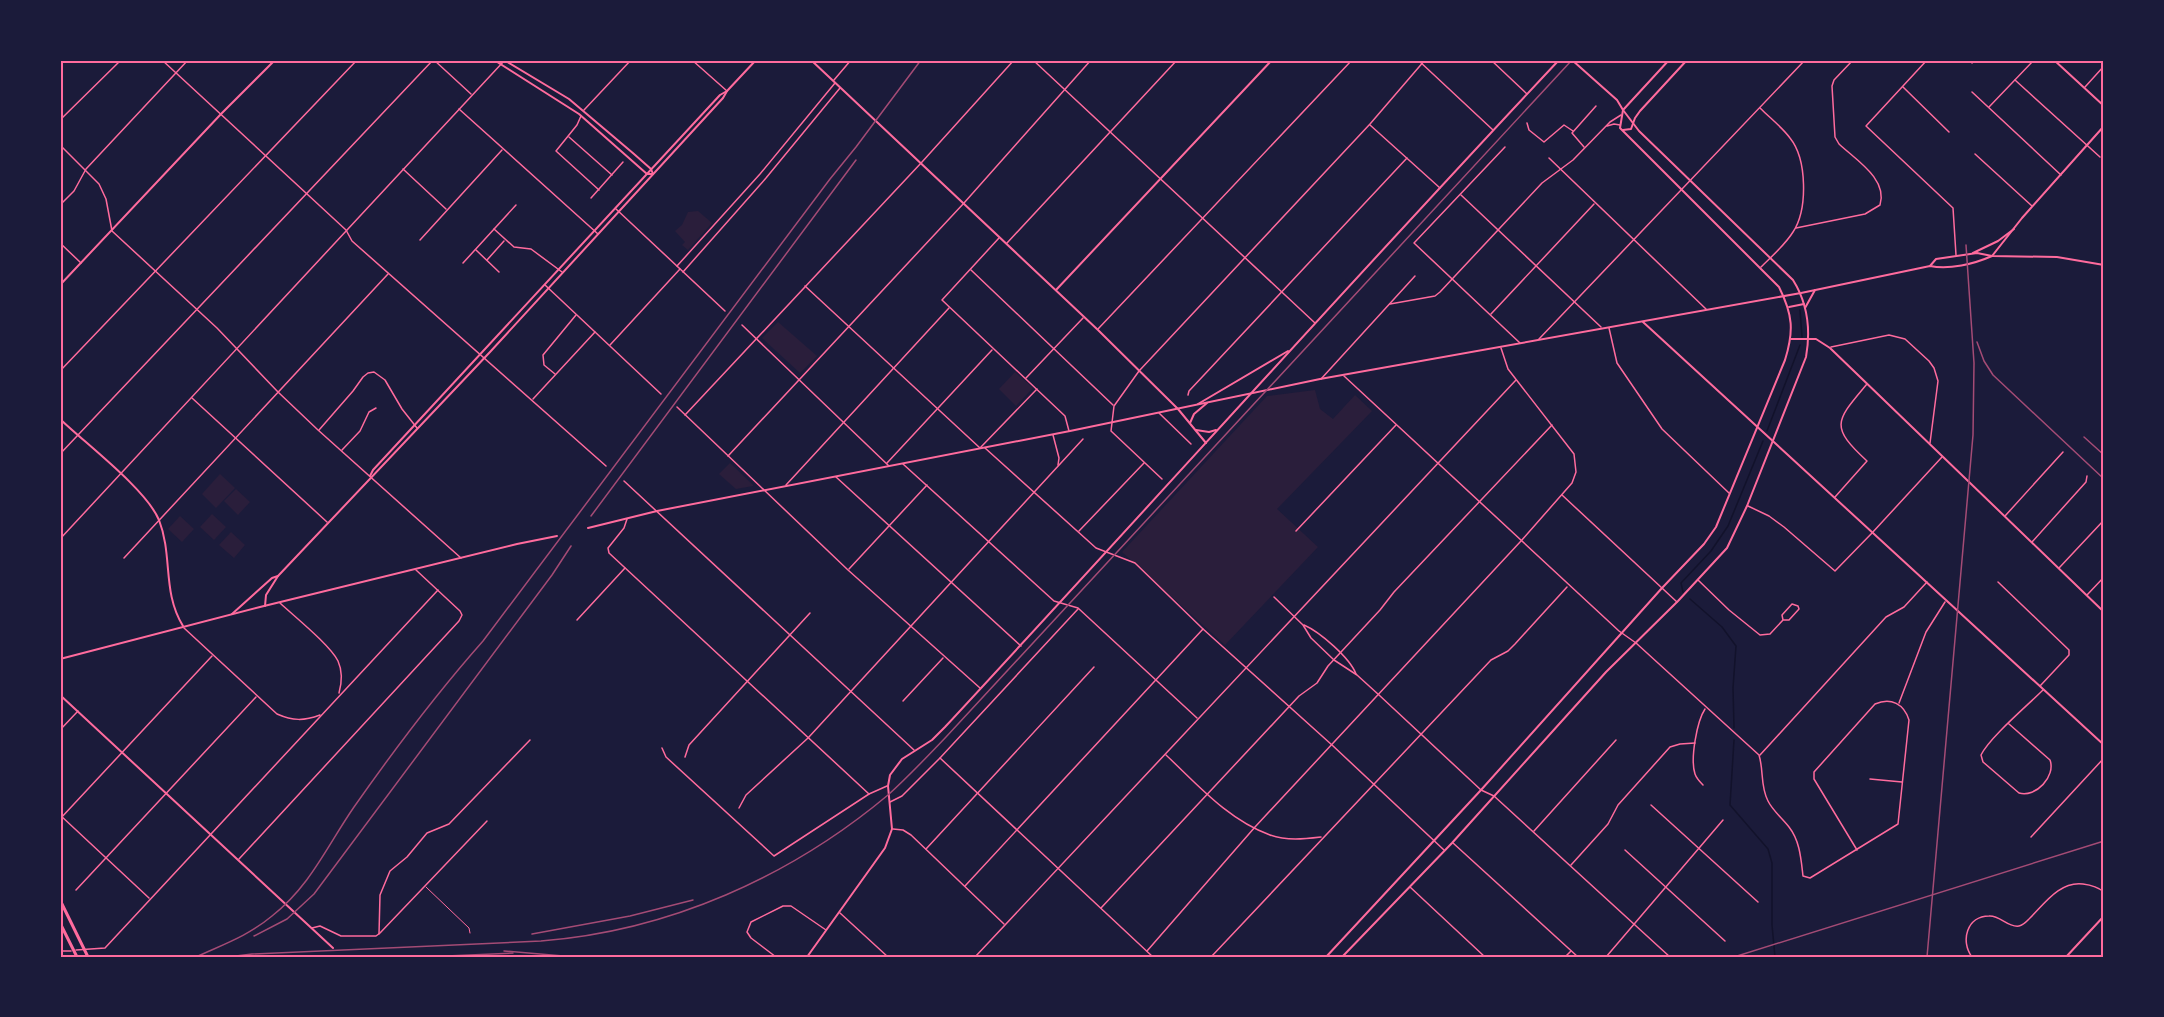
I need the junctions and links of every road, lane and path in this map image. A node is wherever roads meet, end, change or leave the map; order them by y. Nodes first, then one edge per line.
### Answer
1 (121, 60) edge
2 (162, 60) edge
3 (188, 60) edge
4 (275, 60) edge
5 (357, 60) edge
6 (433, 60) edge
7 (494, 60) edge
8 (504, 60) edge
9 (631, 60) edge
10 (692, 60) edge
11 (756, 60) edge
12 (811, 60) edge
13 (851, 60) edge
14 (1014, 60) edge
15 (1033, 60) edge
16 (1091, 60) edge
17 (1177, 60) edge
18 (1272, 60) edge
19 (1352, 60) edge
20 (1418, 60) edge
21 (1425, 60) edge
22 (1491, 60) edge
23 (1559, 60) edge
24 (1572, 60) edge
25 (1669, 60) edge
26 (1687, 60) edge
27 (1805, 60) edge
28 (1853, 60) edge
29 (1927, 60) edge
30 (1975, 60) edge
31 (2034, 60) edge
32 (2054, 60) edge
33 (1972, 63) dead end
34 (1422, 64) junction
35 (499, 65) junction
36 (2104, 66) edge
37 (176, 73) junction
38 (2015, 80) junction
39 (834, 81) junction
40 (1902, 87) junction
41 (840, 88) junction
42 (2084, 88) junction
43 (1064, 89) junction
44 (727, 91) junction
45 (1972, 92) dead end
46 (471, 94) junction
47 (1527, 94) junction
48 (1596, 106) dead end
49 (2104, 106) edge
50 (1759, 107) junction
51 (459, 108) junction
52 (1989, 108) junction
53 (1623, 110) junction
54 (584, 111) junction
55 (220, 114) junction
56 (581, 115) junction
57 (1621, 115) junction
58 (60, 120) edge
59 (1527, 123) dead end
60 (1370, 124) junction
61 (1633, 124) junction
62 (2104, 126) edge
63 (1606, 127) junction
64 (1620, 127) junction
65 (1493, 130) junction
66 (1110, 131) junction
67 (1573, 131) junction
68 (1949, 132) dead end
69 (568, 136) junction
70 (791, 137) junction
71 (796, 141) junction
72 (60, 145) edge
73 (2087, 146) junction
74 (1505, 147) dead end
75 (1585, 148) junction
76 (503, 149) junction
77 (1975, 154) dead end
78 (265, 155) junction
79 (2100, 157) dead end
80 (1407, 158) junction
81 (1549, 158) dead end
82 (623, 162) dead end
83 (922, 162) junction
84 (86, 169) junction
85 (402, 169) junction
86 (651, 169) junction
87 (1560, 169) junction
88 (647, 174) junction
89 (653, 174) junction
90 (760, 174) junction
91 (612, 175) junction
92 (2061, 175) junction
93 (765, 178) junction
94 (1161, 180) junction
95 (1690, 180) junction
96 (1440, 188) junction
97 (1682, 189) junction
98 (599, 190) junction
99 (306, 193) junction
100 (1460, 194) junction
101 (591, 198) dead end
102 (964, 203) junction
103 (1595, 203) junction
104 (60, 205) edge
105 (516, 205) dead end
106 (2033, 206) junction
107 (615, 209) junction
108 (447, 210) junction
109 (727, 211) junction
110 (618, 212) junction
111 (733, 216) junction
112 (1202, 218) junction
113 (1796, 228) junction
114 (494, 229) junction
115 (2014, 229) junction
116 (346, 230) junction
117 (1498, 230) junction
118 (111, 231) junction
119 (595, 231) junction
120 (598, 234) junction
121 (1000, 237) junction
122 (420, 240) dead end
123 (505, 240) junction
124 (1633, 240) junction
125 (60, 243) edge
126 (1006, 243) junction
127 (475, 250) junction
128 (1969, 254) junction
129 (1956, 255) junction
130 (1992, 256) junction
131 (1244, 257) junction
132 (1770, 257) junction
133 (487, 260) junction
134 (81, 263) junction
135 (463, 263) dead end
136 (1536, 265) junction
137 (678, 266) junction
138 (1930, 266) junction
139 (2104, 266) edge
140 (1761, 267) junction
141 (559, 269) junction
142 (680, 269) junction
143 (155, 270) junction
144 (970, 270) junction
145 (499, 272) dead end
146 (563, 272) junction
147 (683, 272) junction
148 (389, 273) junction
149 (1416, 276) dead end
150 (1452, 279) junction
151 (545, 284) junction
152 (60, 285) edge
153 (806, 286) junction
154 (549, 288) junction
155 (1056, 290) junction
156 (1816, 290) junction
157 (1282, 292) junction
158 (1801, 293) junction
159 (1784, 296) junction
160 (1575, 301) junction
161 (1804, 303) junction
162 (1390, 304) junction
163 (1788, 307) junction
164 (950, 308) junction
165 (1805, 308) junction
166 (197, 309) junction
167 (1706, 310) junction
168 (725, 311) dead end
169 (577, 314) junction
170 (1491, 315) junction
171 (1084, 317) junction
172 (1643, 322) junction
173 (1315, 323) junction
174 (742, 325) dead end
175 (850, 327) junction
176 (1609, 328) junction
177 (1603, 329) junction
178 (1098, 330) junction
179 (595, 332) junction
180 (756, 339) junction
181 (1791, 339) junction
182 (1539, 340) junction
183 (1809, 340) junction
184 (1521, 343) junction
185 (610, 345) junction
186 (237, 347) junction
187 (1054, 348) junction
188 (1501, 348) junction
189 (1830, 348) junction
190 (993, 349) junction
191 (1290, 350) junction
192 (482, 355) junction
193 (893, 367) junction
194 (60, 371) edge
195 (1139, 371) junction
196 (555, 375) junction
197 (1344, 376) junction
198 (1026, 379) junction
199 (1320, 379) junction
200 (800, 380) junction
201 (1516, 380) junction
202 (1867, 384) junction
203 (1037, 389) junction
204 (278, 392) junction
205 (661, 394) dead end
206 (1188, 395) dead end
207 (191, 398) junction
208 (532, 399) junction
209 (1210, 401) junction
210 (1198, 404) junction
211 (1114, 406) junction
212 (677, 407) dead end
213 (376, 408) dead end
214 (937, 409) junction
215 (1178, 409) junction
216 (1158, 412) junction
217 (685, 415) junction
218 (60, 419) edge
219 (843, 422) junction
220 (1111, 422) junction
221 (1190, 423) junction
222 (414, 424) junction
223 (1552, 424) junction
224 (1396, 425) junction
225 (417, 428) junction
226 (1756, 428) junction
227 (1195, 429) junction
228 (1219, 429) junction
229 (318, 430) junction
230 (1070, 431) junction
231 (77, 435) junction
232 (1053, 435) junction
233 (235, 438) junction
234 (1083, 440) dead end
235 (1773, 442) junction
236 (1206, 443) junction
237 (1191, 444) dead end
238 (1930, 445) junction
239 (980, 448) junction
240 (985, 448) junction
241 (342, 451) junction
242 (2063, 452) dead end
243 (60, 454) edge
244 (729, 456) junction
245 (1942, 457) junction
246 (1144, 462) junction
247 (902, 463) junction
248 (1438, 463) junction
249 (887, 465) junction
250 (606, 466) dead end
251 (1058, 466) junction
252 (120, 474) junction
253 (370, 476) junction
254 (2087, 476) dead end
255 (836, 477) junction
256 (1162, 479) dead end
257 (624, 482) dead end
258 (927, 485) junction
259 (784, 487) junction
260 (764, 490) junction
261 (1033, 492) junction
262 (1730, 494) junction
263 (1561, 495) junction
264 (1834, 498) junction
265 (1478, 502) junction
266 (1747, 506) junction
267 (657, 511) junction
268 (2004, 516) junction
269 (628, 518) junction
270 (159, 520) junction
271 (2104, 520) edge
272 (327, 522) junction
273 (889, 526) junction
274 (588, 528) dead end
275 (1296, 531) dead end
276 (1079, 532) junction
277 (1872, 533) junction
278 (557, 536) dead end
279 (60, 539) edge
280 (988, 541) junction
281 (1521, 541) junction
282 (2031, 543) junction
283 (1106, 553) junction
284 (124, 558) dead end
285 (462, 558) junction
286 (625, 568) junction
287 (2058, 569) junction
288 (416, 570) junction
289 (848, 570) junction
290 (278, 576) junction
291 (2104, 577) edge
292 (1698, 580) junction
293 (950, 582) junction
294 (1927, 582) junction
295 (1998, 582) dead end
296 (1569, 585) junction
297 (1662, 588) junction
298 (438, 590) junction
299 (2086, 596) junction
300 (1274, 597) dead end
301 (1946, 600) junction
302 (1677, 602) junction
303 (280, 603) junction
304 (1060, 603) junction
305 (265, 606) junction
306 (1078, 608) junction
307 (2104, 612) edge
308 (810, 613) dead end
309 (231, 614) junction
310 (1294, 616) junction
311 (577, 620) dead end
312 (1783, 620) junction
313 (1303, 625) junction
314 (909, 626) junction
315 (183, 627) junction
316 (1203, 629) junction
317 (1622, 634) junction
318 (790, 636) junction
319 (1636, 643) junction
320 (1021, 646) junction
321 (1340, 654) junction
322 (212, 656) junction
323 (945, 656) junction
324 (60, 659) edge
325 (1334, 660) junction
326 (1246, 667) junction
327 (1094, 668) dead end
328 (1356, 675) junction
329 (1156, 680) junction
330 (748, 682) junction
331 (2042, 688) junction
332 (981, 689) junction
333 (850, 691) junction
334 (60, 695) edge
335 (1379, 695) junction
336 (338, 696) junction
337 (256, 697) junction
338 (903, 701) dead end
339 (1899, 704) junction
340 (1289, 707) junction
341 (1705, 708) junction
342 (78, 711) junction
343 (322, 714) junction
344 (1198, 719) junction
345 (2009, 724) junction
346 (60, 730) edge
347 (1421, 734) junction
348 (808, 738) junction
349 (530, 740) dead end
350 (1616, 740) dead end
351 (1695, 743) junction
352 (2104, 745) edge
353 (1332, 746) junction
354 (662, 748) dead end
355 (916, 751) junction
356 (122, 752) junction
357 (1165, 754) junction
358 (1759, 755) junction
359 (685, 757) dead end
360 (940, 758) junction
361 (2104, 758) edge
362 (1870, 779) dead end
363 (1904, 782) junction
364 (1374, 784) junction
365 (1703, 785) dead end
366 (888, 786) junction
367 (1481, 790) junction
368 (978, 793) junction
369 (166, 794) junction
370 (869, 794) junction
371 (1208, 795) junction
372 (1494, 796) junction
373 (890, 802) junction
374 (1651, 805) dead end
375 (739, 807) dead end
376 (61, 817) edge
377 (1723, 820) dead end
378 (487, 821) dead end
379 (1255, 827) junction
380 (892, 829) junction
381 (1017, 830) junction
382 (1534, 832) junction
383 (210, 834) junction
384 (1323, 837) junction
385 (2031, 837) dead end
386 (1433, 842) junction
387 (1452, 843) junction
388 (1699, 848) junction
389 (926, 849) junction
390 (1625, 850) dead end
391 (1857, 850) junction
392 (1444, 851) junction
393 (106, 858) junction
394 (238, 860) junction
395 (1571, 866) junction
396 (1059, 868) junction
397 (965, 886) junction
398 (1665, 886) junction
399 (426, 887) junction
400 (1409, 887) junction
401 (76, 890) dead end
402 (2104, 892) edge
403 (150, 899) junction
404 (60, 900) edge
405 (1758, 902) dead end
406 (1101, 908) junction
407 (840, 912) junction
408 (2104, 916) edge
409 (60, 923) edge
410 (1005, 925) junction
411 (1635, 925) junction
412 (312, 928) junction
413 (826, 930) junction
414 (470, 933) dead end
415 (378, 934) junction
416 (1725, 941) dead end
417 (333, 948) dead end
418 (60, 951) edge
419 (1147, 951) junction
420 (1571, 951) junction
421 (1481, 956) edge
422 (77, 957) edge
423 (88, 957) edge
424 (776, 957) edge
425 (807, 957) edge
426 (888, 957) edge
427 (975, 957) edge
428 (1153, 957) edge
429 (1211, 957) edge
430 (1326, 957) edge
431 (1342, 957) edge
432 (1485, 957) edge
433 (1565, 957) edge
434 (1578, 957) edge
435 (1606, 957) edge
436 (1670, 957) edge
437 (1972, 957) edge
438 (2066, 957) edge

1 - 58 street
2 - 37 street
3 - 37 street
4 - 55 main road
5 - 78 street
6 - 46 street
6 - 99 street
7 - 35 main road
8 - 35 street
8 - 54 main road
9 - 54 street
10 - 44 street
11 - 44 main road
12 - 39 main road
13 - 39 street
14 - 83 street
15 - 43 street
16 - 43 street
17 - 66 street
18 - 94 main road
19 - 112 street
20 - 34 street
21 - 34 street
22 - 47 street
23 - 47 main road
24 - 53 main road
25 - 53 main road
26 - 61 main road
27 - 50 street
28 - 113 street
29 - 40 street
30 - 33 street
31 - 38 street
32 - 42 main road
34 - 60 street
34 - 65 street
35 - 46 street
35 - 56 main road
36 - 42 street
37 - 55 street
37 - 84 street
38 - 52 street
38 - 73 street
39 - 41 main road
39 - 70 street
40 - 68 street
40 - 129 street
41 - 71 street
41 - 83 main road
42 - 49 main road
43 - 66 street
43 - 102 street
44 - 86 main road
44 - 89 main road
45 - 52 street
46 - 51 street
47 - 65 main road
48 - 67 street
50 - 95 street
50 - 113 street
51 - 76 street
51 - 85 street
52 - 92 street
53 - 57 main road
53 - 61 main road
54 - 56 main road
54 - 86 main road
55 - 78 street
55 - 118 main road
56 - 69 street
56 - 88 main road
57 - 63 street
57 - 64 main road
59 - 67 street
60 - 80 street
60 - 131 street
61 - 64 main road
61 - 95 main road
62 - 73 main road
63 - 64 street
63 - 75 street
64 - 97 main road
65 - 96 main road
66 - 94 street
66 - 126 street
67 - 75 street
69 - 91 street
69 - 98 street
70 - 71 street
70 - 90 street
71 - 93 street
72 - 84 street
73 - 79 street
73 - 92 main road
74 - 100 street
75 - 87 street
76 - 108 street
76 - 119 street
77 - 106 street
78 - 99 street
78 - 143 street
80 - 96 street
80 - 157 street
81 - 87 street
82 - 91 street
83 - 102 main road
83 - 153 street
84 - 104 street
84 - 118 street
85 - 108 street
85 - 116 street
86 - 88 main road
86 - 89 main road
87 - 103 street
87 - 117 street
88 - 89 main road
88 - 107 main road
89 - 110 main road
90 - 93 street
90 - 109 street
91 - 98 street
92 - 106 main road
93 - 111 street
94 - 112 street
94 - 155 main road
95 - 97 street
95 - 132 main road
96 - 173 main road
97 - 124 street
97 - 140 main road
98 - 101 street
99 - 116 street
99 - 166 street
100 - 117 street
100 - 150 street
102 - 121 main road
102 - 175 street
103 - 124 street
103 - 136 street
105 - 114 street
106 - 115 main road
107 - 110 street
107 - 119 main road
108 - 122 street
109 - 111 street
109 - 137 street
110 - 120 main road
110 - 137 street
111 - 147 street
112 - 131 street
112 - 178 street
113 - 132 street
114 - 123 street
114 - 127 street
115 - 128 main road
115 - 130 main road
116 - 148 street
116 - 186 street
117 - 136 street
117 - 150 street
118 - 134 main road
118 - 143 street
119 - 120 street
119 - 141 main road
120 - 146 main road
121 - 126 main road
121 - 144 street
123 - 133 street
123 - 141 street
124 - 160 street
124 - 167 street
125 - 134 street
126 - 155 main road
127 - 133 street
127 - 135 street
128 - 129 main road
128 - 130 main road
129 - 138 main road
130 - 138 main road
130 - 139 main road
131 - 157 street
131 - 195 street
132 - 140 street
132 - 158 main road
133 - 145 street
134 - 152 main road
136 - 160 street
136 - 170 street
137 - 142 street
138 - 156 main road
140 - 159 main road
141 - 146 street
141 - 151 main road
142 - 147 street
142 - 185 street
143 - 166 street
143 - 194 street
144 - 164 street
144 - 187 street
146 - 154 main road
147 - 168 street
148 - 192 street
148 - 204 street
149 - 162 street
150 - 162 street
150 - 170 street
151 - 154 street
151 - 192 main road
153 - 175 street
153 - 180 street
154 - 169 street
154 - 192 main road
155 - 171 main road
156 - 158 main road
156 - 165 main road
157 - 173 street
157 - 206 street
158 - 159 main road
158 - 161 main road
159 - 163 main road
159 - 167 main road
160 - 177 street
160 - 182 street
161 - 163 main road
161 - 165 main road
162 - 199 street
163 - 181 main road
164 - 190 street
164 - 193 street
165 - 183 main road
166 - 186 street
166 - 231 street
167 - 172 main road
169 - 179 street
169 - 196 street
170 - 184 street
171 - 178 main road
171 - 187 street
172 - 176 main road
172 - 226 main road
173 - 191 main road
174 - 180 street
175 - 193 street
175 - 200 street
176 - 177 main road
176 - 262 street
177 - 182 main road
178 - 195 main road
179 - 185 street
179 - 196 street
180 - 200 street
180 - 217 street
181 - 183 main road
181 - 226 main road
182 - 184 main road
183 - 189 main road
183 - 235 main road
184 - 188 main road
185 - 205 street
186 - 204 street
186 - 207 street
187 - 198 street
187 - 211 street
188 - 197 main road
188 - 201 street
189 - 202 main road
189 - 238 street
190 - 198 street
190 - 214 street
191 - 210 main road
191 - 228 main road
192 - 208 street
192 - 222 main road
192 - 225 main road
193 - 214 street
193 - 219 street
195 - 211 street
195 - 215 main road
196 - 208 street
197 - 199 main road
197 - 224 street
198 - 203 street
199 - 209 main road
200 - 219 street
200 - 244 street
201 - 223 street
201 - 248 street
202 - 238 main road
202 - 264 street
203 - 230 street
203 - 239 street
204 - 229 street
204 - 233 street
207 - 233 street
207 - 252 street
208 - 250 street
209 - 210 main road
209 - 221 main road
210 - 215 main road
211 - 220 street
212 - 217 street
213 - 241 street
214 - 239 street
214 - 249 street
215 - 216 main road
215 - 221 main road
216 - 220 main road
216 - 237 street
217 - 244 street
218 - 231 main road
219 - 249 street
219 - 259 street
220 - 230 main road
220 - 246 street
221 - 227 main road
222 - 225 street
222 - 229 street
222 - 253 main road
223 - 263 street
223 - 265 street
224 - 248 street
224 - 275 street
225 - 253 main road
226 - 235 main road
226 - 262 main road
227 - 228 main road
227 - 236 main road
228 - 236 main road
229 - 241 street
230 - 232 main road
231 - 243 street
231 - 252 main road
232 - 240 main road
232 - 251 street
233 - 270 street
233 - 272 street
234 - 251 street
235 - 264 main road
235 - 266 main road
236 - 283 main road
238 - 245 main road
239 - 240 main road
239 - 247 main road
240 - 261 street
241 - 253 street
242 - 268 street
244 - 260 street
245 - 268 main road
245 - 277 street
246 - 256 street
246 - 276 street
247 - 249 main road
247 - 258 street
248 - 265 street
248 - 310 street
249 - 255 main road
251 - 261 street
252 - 270 main road
252 - 279 street
253 - 272 main road
253 - 285 street
254 - 282 street
255 - 259 main road
255 - 273 street
257 - 267 street
258 - 273 street
258 - 280 street
259 - 260 main road
260 - 267 main road
260 - 289 street
261 - 276 street
261 - 280 street
262 - 297 main road
263 - 281 street
263 - 297 street
264 - 277 main road
265 - 281 street
265 - 321 street
266 - 277 street
266 - 292 main road
267 - 269 main road
267 - 318 street
268 - 282 main road
269 - 274 main road
269 - 286 street
270 - 284 street
270 - 315 main road
271 - 287 street
272 - 290 main road
273 - 289 street
273 - 293 street
276 - 283 street
277 - 294 main road
278 - 285 main road
280 - 293 street
280 - 304 street
281 - 296 street
281 - 335 street
282 - 287 main road
283 - 304 main road
283 - 316 street
285 - 288 main road
286 - 311 street
286 - 330 street
287 - 299 main road
288 - 298 street
288 - 303 main road
289 - 314 street
290 - 305 main road
290 - 309 main road
291 - 299 street
292 - 302 main road
292 - 312 street
293 - 314 street
293 - 320 street
294 - 301 main road
294 - 358 street
295 - 331 street
296 - 317 street
296 - 347 street
297 - 302 street
297 - 317 main road
298 - 336 street
298 - 394 street
299 - 307 main road
300 - 310 street
301 - 331 main road
301 - 339 street
302 - 319 main road
303 - 305 main road
303 - 336 street
304 - 306 street
304 - 320 main road
305 - 309 main road
306 - 329 street
306 - 360 street
308 - 318 street
309 - 315 main road
310 - 313 street
310 - 326 street
312 - 312 street
313 - 321 street
313 - 325 street
314 - 323 street
314 - 333 street
315 - 322 street
315 - 324 main road
316 - 326 street
316 - 329 street
317 - 319 street
317 - 367 main road
318 - 330 street
318 - 333 street
319 - 341 street
319 - 372 main road
320 - 332 main road
321 - 325 street
321 - 328 street
322 - 337 street
322 - 356 street
323 - 332 street
323 - 338 street
325 - 328 street
325 - 340 street
326 - 340 street
326 - 344 street
327 - 368 street
328 - 335 street
329 - 344 street
329 - 381 street
330 - 348 street
330 - 359 street
331 - 345 street
331 - 352 main road
332 - 355 main road
333 - 348 street
333 - 355 street
334 - 342 main road
335 - 347 street
335 - 353 street
336 - 343 street
337 - 343 street
337 - 369 street
339 - 363 street
339 - 391 street
340 - 353 street
340 - 371 street
341 - 351 street
341 - 358 street
342 - 346 street
342 - 356 main road
343 - 383 street
344 - 357 street
345 - 345 street
347 - 364 street
347 - 367 street
348 - 370 street
348 - 375 street
349 - 415 street
350 - 382 street
351 - 365 street
351 - 395 street
353 - 364 street
353 - 379 street
354 - 370 street
355 - 366 main road
356 - 369 main road
356 - 376 street
357 - 371 street
357 - 396 street
358 - 391 street
360 - 368 street
360 - 373 street
361 - 385 street
362 - 363 street
363 - 391 street
364 - 384 street
364 - 386 street
366 - 370 street
366 - 373 main road
367 - 372 street
367 - 386 main road
368 - 381 street
368 - 389 street
369 - 383 main road
369 - 393 street
371 - 379 street
371 - 406 street
372 - 382 street
372 - 387 main road
373 - 380 main road
374 - 388 street
376 - 393 street
377 - 388 street
378 - 399 street
379 - 384 street
379 - 419 street
380 - 389 street
380 - 407 main road
381 - 396 street
381 - 397 street
382 - 395 street
383 - 394 main road
383 - 403 street
384 - 429 street
386 - 392 street
386 - 430 main road
387 - 392 main road
387 - 420 street
388 - 398 street
388 - 405 street
389 - 397 street
390 - 398 street
392 - 400 main road
393 - 401 street
393 - 403 street
394 - 412 main road
395 - 411 street
396 - 406 street
396 - 410 street
397 - 410 street
398 - 411 street
398 - 416 street
399 - 414 lane
399 - 415 street
400 - 421 street
400 - 431 main road
402 - 437 street
403 - 418 street
404 - 423 highway
406 - 419 street
407 - 413 main road
407 - 426 street
408 - 438 main road
409 - 422 highway
410 - 427 street
411 - 435 street
411 - 436 street
412 - 415 street
412 - 417 main road
413 - 424 street
413 - 425 main road
419 - 428 street
420 - 433 street
420 - 434 street
421 - 432 street

